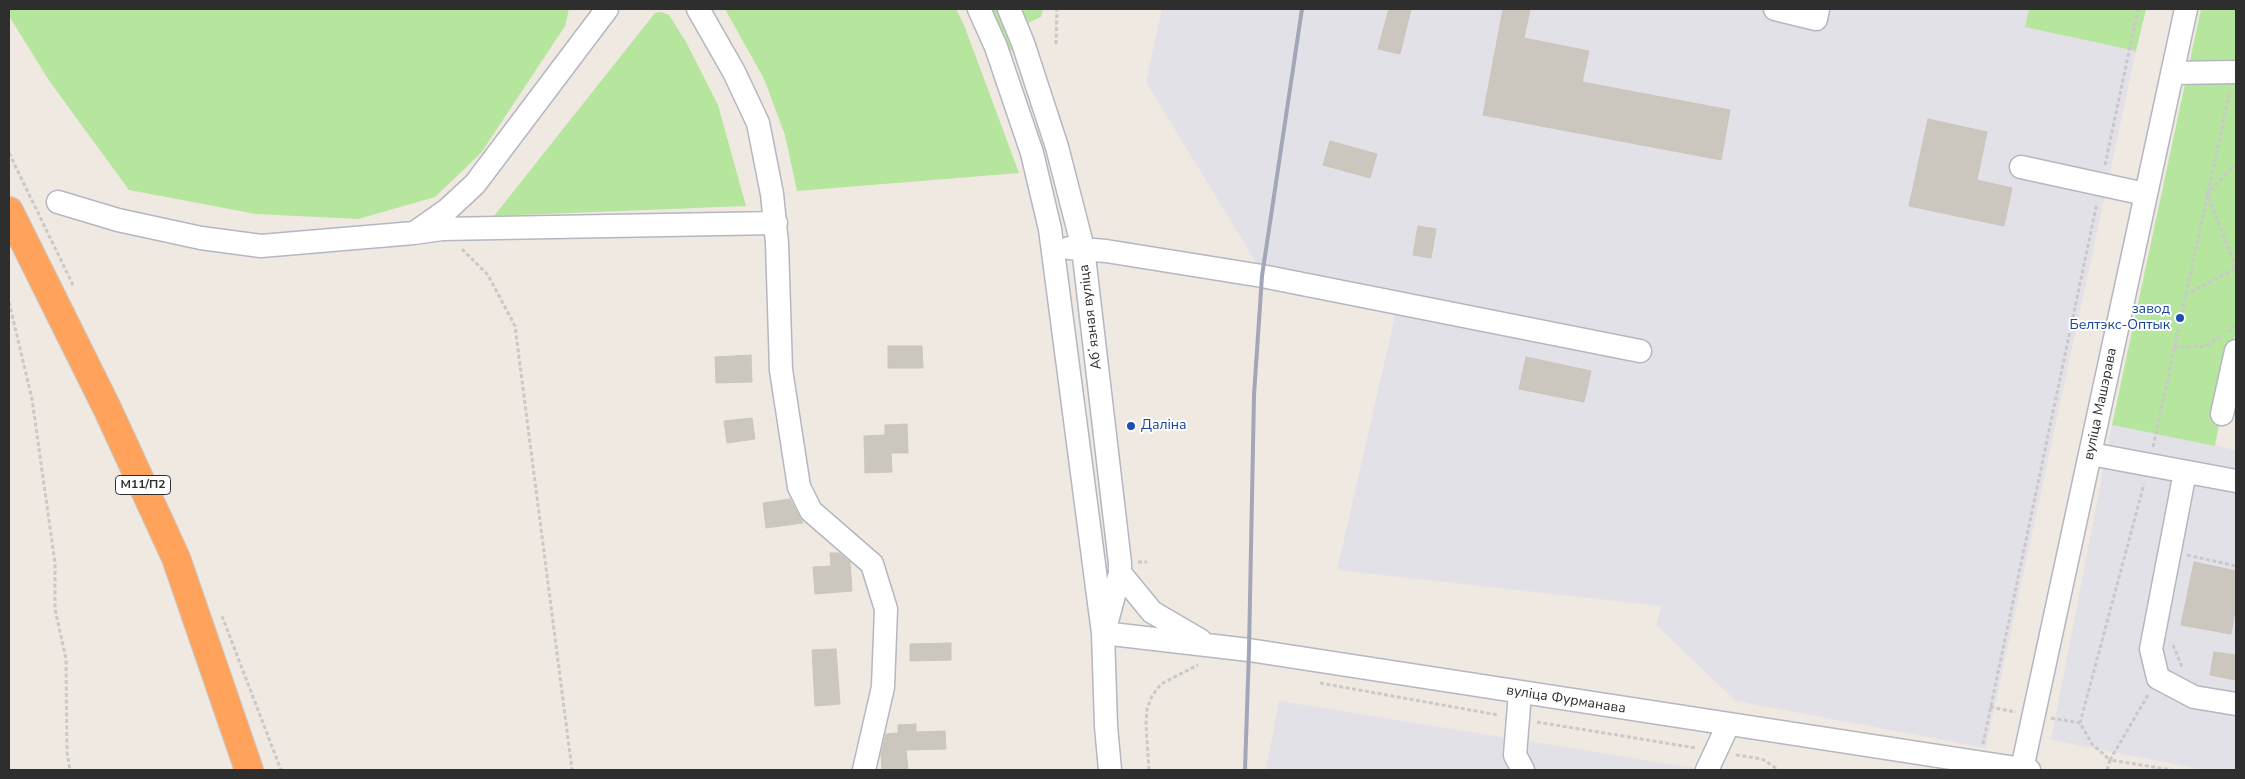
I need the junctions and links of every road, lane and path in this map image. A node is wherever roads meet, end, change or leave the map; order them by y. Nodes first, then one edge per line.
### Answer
1 (607, 9) edge
2 (698, 9) edge
3 (979, 9) edge
4 (1009, 9) edge
5 (1057, 9) edge
6 (1775, 9) edge
7 (1818, 9) edge
8 (2138, 9) edge
9 (2186, 9) edge
10 (1056, 44) dead end
11 (2235, 72) edge
12 (2172, 73) junction
13 (2236, 164) edge
14 (2021, 167) dead end
15 (2101, 184) junction
16 (2145, 194) junction
17 (2207, 194) junction
18 (58, 202) dead end
19 (9, 211) edge
20 (776, 223) junction
21 (442, 229) junction
22 (414, 233) junction
23 (1052, 247) junction
24 (1083, 248) junction
25 (2236, 268) edge
26 (2185, 296) junction
27 (9, 302) edge
28 (2236, 326) edge
29 (2174, 347) junction
30 (1640, 351) dead end
31 (2236, 351) edge
32 (2222, 414) dead end
33 (2091, 454) junction
34 (2149, 465) junction
35 (2185, 472) junction
36 (2236, 481) edge
37 (2170, 553) junction
38 (2236, 566) edge
39 (1120, 573) junction
40 (1103, 633) junction
41 (2172, 643) dead end
42 (2175, 650) junction
43 (1208, 656) junction
44 (2158, 678) junction
45 (1316, 682) dead end
46 (1520, 693) junction
47 (2194, 698) junction
48 (254, 701) dead end
49 (2236, 704) edge
50 (1518, 719) junction
51 (1728, 725) junction
52 (2110, 760) junction
53 (1711, 761) edge
54 (1979, 763) junction
55 (70, 770) edge
56 (249, 770) edge
57 (281, 770) edge
58 (572, 770) edge
59 (864, 770) edge
60 (1110, 770) edge
61 (1149, 770) edge
62 (1523, 770) edge
63 (1779, 770) edge
64 (2026, 770) edge
65 (2107, 770) edge
66 (2172, 770) edge

1 - 22 street
2 - 20 street
3 - 23 street, Абʼязная вуліца
4 - 24 street, Абʼязная вуліца
5 - 10 path
6 - 7 street
8 - 15 path
9 - 12 street, вуліца Машэрава
11 - 12 street
11 - 17 path
12 - 16 street, вуліца Машэрава
13 - 17 path
14 - 15 street
15 - 16 street
15 - 54 path
16 - 33 street, вуліца Машэрава
17 - 25 path
17 - 26 path
18 - 22 street
19 - 56 highway, М11/П2
20 - 21 street
20 - 59 street
21 - 22 street
21 - 58 path
23 - 24 street
23 - 40 street, Абʼязная вуліца
24 - 30 street
24 - 39 street, Абʼязная вуліца
25 - 26 path
26 - 29 path
27 - 55 path
28 - 29 path
29 - 34 path
31 - 32 street
33 - 34 street
33 - 64 street, вуліца Машэрава
34 - 35 street
34 - 52 path
35 - 36 street
35 - 37 street
37 - 38 path
37 - 44 street
39 - 40 street, Абʼязная вуліца
39 - 43 street
40 - 43 street, вуліца Фурманава
40 - 60 street, Абʼязная вуліца
41 - 42 path
42 - 44 path
42 - 47 path
43 - 46 street, вуліца Фурманава
43 - 61 path
44 - 47 street
44 - 52 path
45 - 50 path
46 - 50 street
46 - 51 street, вуліца Фурманава
47 - 49 street
48 - 57 path
50 - 53 path
50 - 62 street
51 - 53 street
51 - 54 street, вуліца Фурманава
52 - 65 path
52 - 66 path
53 - 63 path
54 - 64 street, вуліца Фурманава

